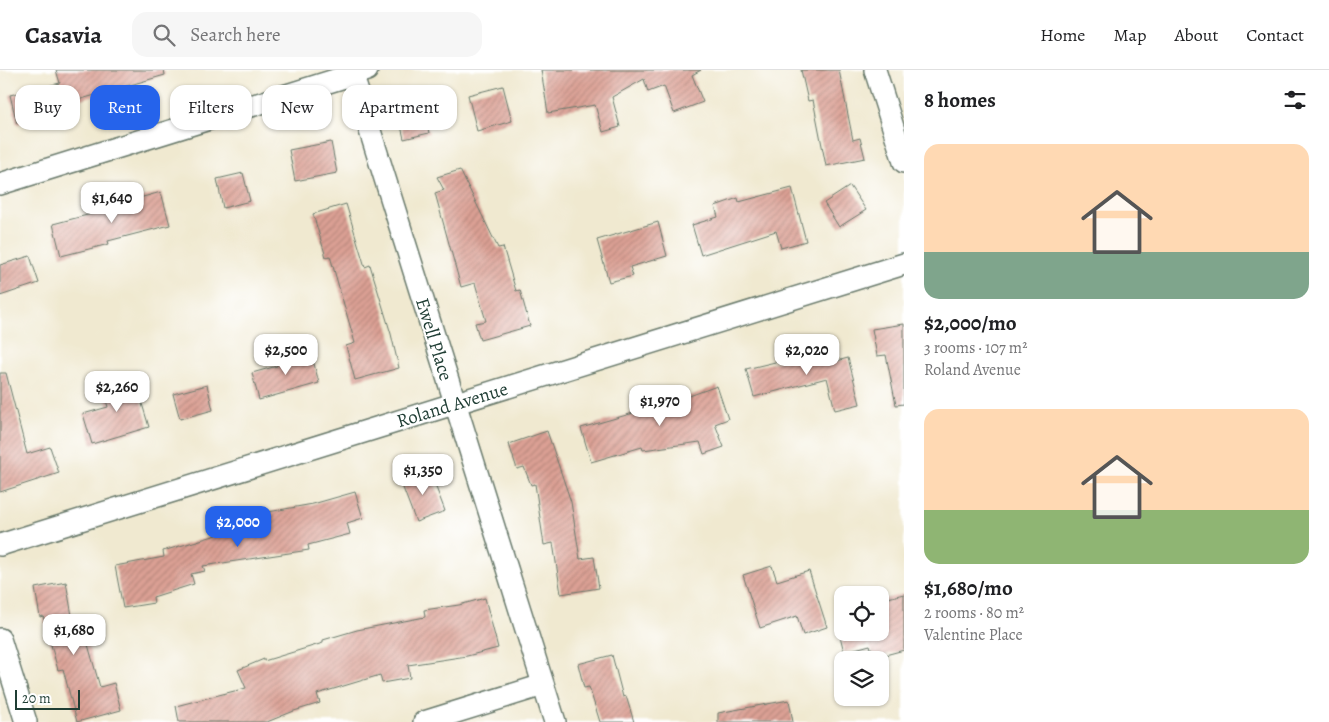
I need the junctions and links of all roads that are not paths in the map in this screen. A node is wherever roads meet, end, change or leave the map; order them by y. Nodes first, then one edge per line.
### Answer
1 (875, 70) edge
2 (357, 72) edge
3 (904, 162) edge
4 (0, 184) edge
5 (904, 264) edge
6 (455, 403) junction
7 (0, 545) edge
8 (0, 639) edge
9 (543, 685) junction
10 (26, 722) edge
11 (424, 722) edge
12 (555, 722) edge

1 - 3 street
2 - 4 street
2 - 6 street, Ewell Place
5 - 6 street, Roland Avenue
6 - 7 street, Roland Avenue
6 - 9 street, Ewell Place
8 - 10 street
9 - 11 street
9 - 12 street, Ewell Place

